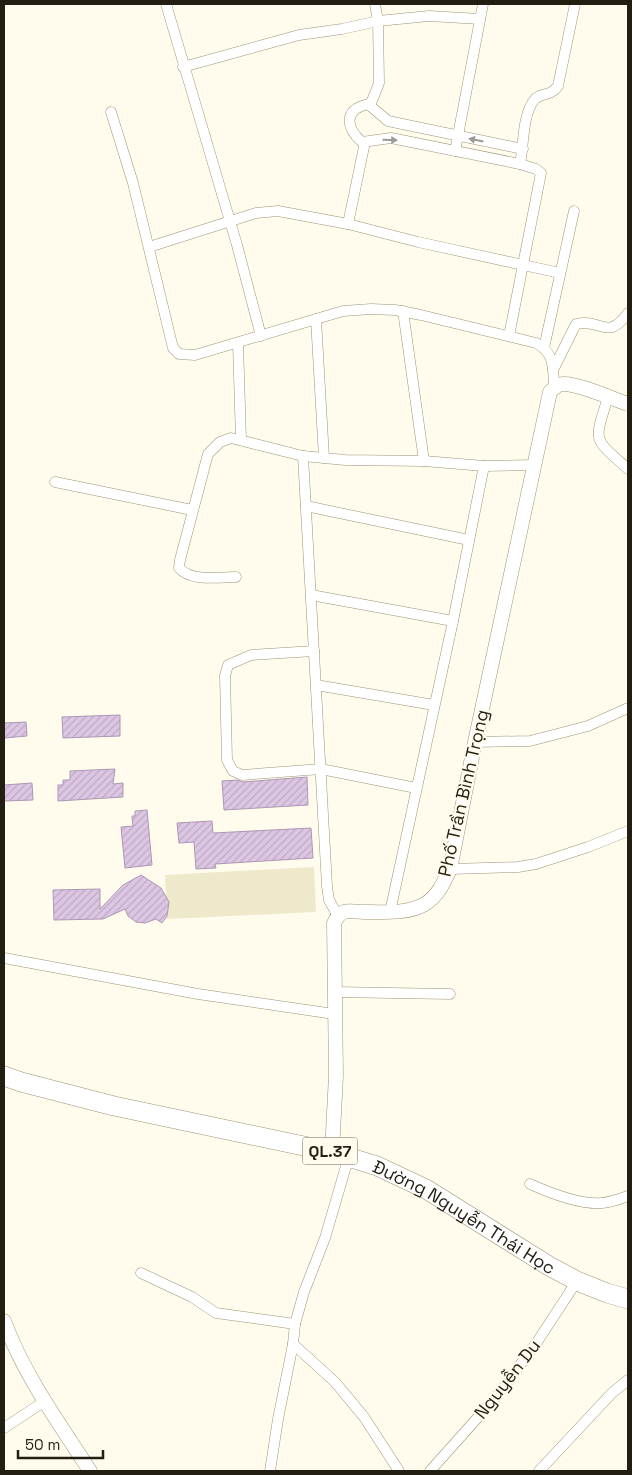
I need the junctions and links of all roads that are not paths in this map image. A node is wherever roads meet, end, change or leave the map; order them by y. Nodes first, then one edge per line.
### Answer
1 (166, 4) edge
2 (375, 4) edge
3 (483, 4) edge
4 (575, 4) edge
5 (480, 19) junction
6 (378, 21) junction
7 (183, 67) junction
8 (370, 106) junction
9 (111, 112) dead end
10 (458, 136) junction
11 (365, 142) junction
12 (523, 148) junction
13 (455, 152) junction
14 (520, 164) junction
15 (574, 211) dead end
16 (230, 221) junction
17 (348, 224) junction
18 (149, 246) junction
19 (523, 266) junction
20 (560, 273) junction
21 (403, 311) junction
22 (628, 313) edge
23 (316, 319) junction
24 (260, 336) junction
25 (509, 336) junction
26 (238, 342) junction
27 (544, 348) junction
28 (553, 370) junction
29 (554, 387) junction
30 (608, 397) junction
31 (628, 404) edge
32 (241, 440) junction
33 (303, 456) junction
34 (324, 458) junction
35 (424, 461) junction
36 (534, 465) junction
37 (484, 466) junction
38 (628, 469) edge
39 (55, 482) dead end
40 (306, 506) junction
41 (192, 510) junction
42 (469, 540) junction
43 (236, 578) dead end
44 (311, 595) junction
45 (453, 621) junction
46 (314, 651) junction
47 (316, 685) junction
48 (434, 706) junction
49 (628, 708) edge
50 (475, 742) junction
51 (321, 769) junction
52 (416, 788) junction
53 (628, 831) edge
54 (450, 869) junction
55 (390, 912) junction
56 (338, 916) junction
57 (4, 958) edge
58 (334, 992) junction
59 (450, 994) dead end
60 (334, 1014) junction
61 (4, 1076) edge
62 (340, 1154) junction
63 (530, 1184) dead end
64 (628, 1196) edge
65 (141, 1273) dead end
66 (577, 1281) junction
67 (628, 1299) edge
68 (4, 1321) edge
69 (295, 1324) junction
70 (293, 1344) junction
71 (628, 1380) edge
72 (45, 1401) junction
73 (4, 1428) edge
74 (90, 1471) edge
75 (270, 1471) edge
76 (399, 1471) edge
77 (430, 1471) edge
78 (538, 1471) edge

1 - 7 street
2 - 6 street
3 - 5 street
4 - 12 street
5 - 6 street
5 - 10 street
6 - 7 street
6 - 8 street
7 - 16 street
8 - 10 street
8 - 11 street
9 - 18 street
12 -> 10 street
10 - 13 street
11 -> 13 street
11 - 17 street
12 - 14 street
13 - 14 street
14 - 19 street
15 - 20 street
16 - 17 street
16 - 18 street
16 - 24 street
17 - 19 street
18 - 26 street
19 - 20 street
19 - 25 street
20 - 27 street
21 - 23 street
21 - 25 street
21 - 35 street
22 - 28 street
23 - 24 street
23 - 34 street
24 - 26 street
25 - 27 street
26 - 32 street
27 - 28 street
28 - 29 street
29 - 30 street
29 - 36 street, Phố Trần Bình Trọng
30 - 31 street
30 - 38 street
32 - 33 street
32 - 41 street
33 - 34 street
33 - 40 street
34 - 35 street
35 - 37 street
36 - 37 street
36 - 50 street, Phố Trần Bình Trọng
37 - 42 street
39 - 41 street
40 - 42 street
40 - 44 street
41 - 43 street
42 - 45 street
44 - 45 street
44 - 46 street
45 - 48 street
46 - 47 street
46 - 51 street
47 - 48 street
47 - 51 street
48 - 52 street
49 - 50 street
50 - 54 street, Phố Trần Bình Trọng
51 - 52 street
51 - 56 street
52 - 55 street
53 - 54 street
54 - 55 street, Phố Trần Bình Trọng
55 - 56 street, Phố Trần Bình Trọng
56 - 58 street
57 - 60 street
58 - 59 street
58 - 60 street
60 - 62 street
61 - 62 highway, Đường Nguyễn Thái Học / QL.37
62 - 66 highway, Đường Nguyễn Thái Học / QL.37
62 - 69 street
63 - 64 street
65 - 69 street
66 - 67 highway, Đường Nguyễn Thái Học / QL.37
66 - 77 street, Nguyễn Du
68 - 72 street
69 - 70 street
70 - 75 street
70 - 76 street
71 - 78 street
72 - 73 street
72 - 74 street

